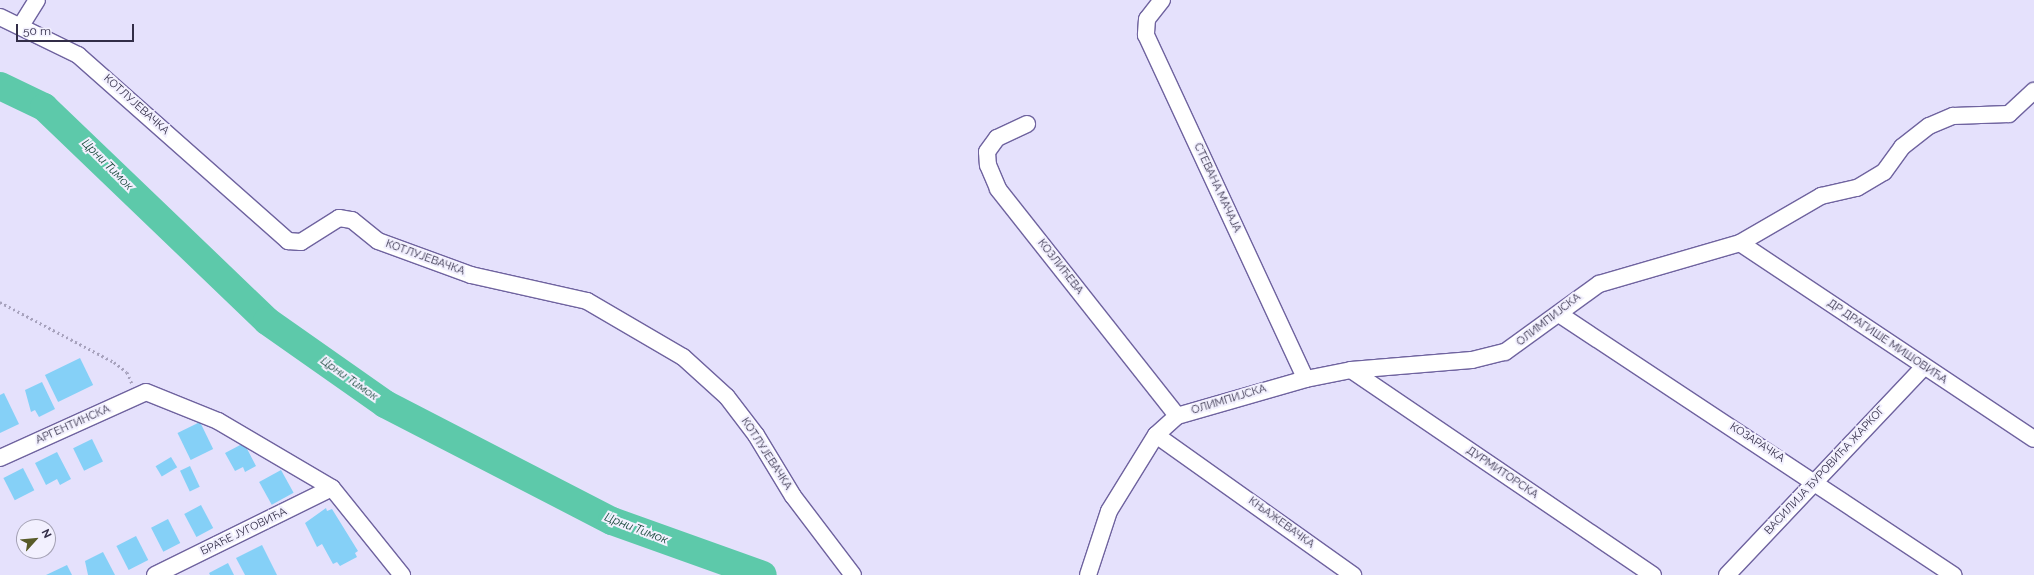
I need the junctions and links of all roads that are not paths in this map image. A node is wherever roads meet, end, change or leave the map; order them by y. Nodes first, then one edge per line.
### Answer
1 (37, 0) edge
2 (1162, 0) edge
3 (0, 17) edge
4 (22, 24) junction
5 (2034, 91) edge
6 (1027, 124) dead end
7 (1740, 243) junction
8 (1559, 314) junction
9 (1924, 367) junction
10 (1351, 370) junction
11 (1306, 379) junction
12 (1178, 416) junction
13 (1156, 434) junction
14 (2034, 439) edge
15 (0, 458) edge
16 (1815, 481) junction
17 (332, 488) junction
18 (155, 575) edge
19 (402, 575) edge
20 (854, 575) edge
21 (1088, 575) edge
22 (1353, 575) edge
23 (1653, 575) edge
24 (1727, 575) edge
25 (1953, 575) edge

1 - 4 street
2 - 11 street, СТЕВАНА МАЧАЈА
3 - 4 street, КОТЛУЈЕВАЧКА
4 - 20 street, КОТЛУЈЕВАЧКА
5 - 7 street, ОЛИМПИЈСКА
6 - 12 street, КОЗЛИЋЕВА
7 - 8 street, ОЛИМПИЈСКА
7 - 9 street, ДР ДРАГИШЕ МИШОВИЋА
8 - 10 street, ОЛИМПИЈСКА
8 - 16 street, КОЗАРАЧКА
9 - 14 street, ДР ДРАГИШЕ МИШОВИЋА
9 - 16 street, ВАСИЛИЈА ЂУРОВИЋА ЖАРКОГ
10 - 11 street, ОЛИМПИЈСКА
10 - 23 street, ДУРМИТОРСКА
11 - 12 street, ОЛИМПИЈСКА
12 - 13 street, ОЛИМПИЈСКА
13 - 21 street, ОЛИМПИЈСКА
13 - 22 street, КЊАЖЕВАЧКА
15 - 17 street, АРГЕНТИНСКА
16 - 24 street, ВАСИЛИЈА ЂУРОВИЋА ЖАРКОГ
16 - 25 street, КОЗАРАЧКА
17 - 18 street, БРАЋЕ ЈУГОВИЋА
17 - 19 street

